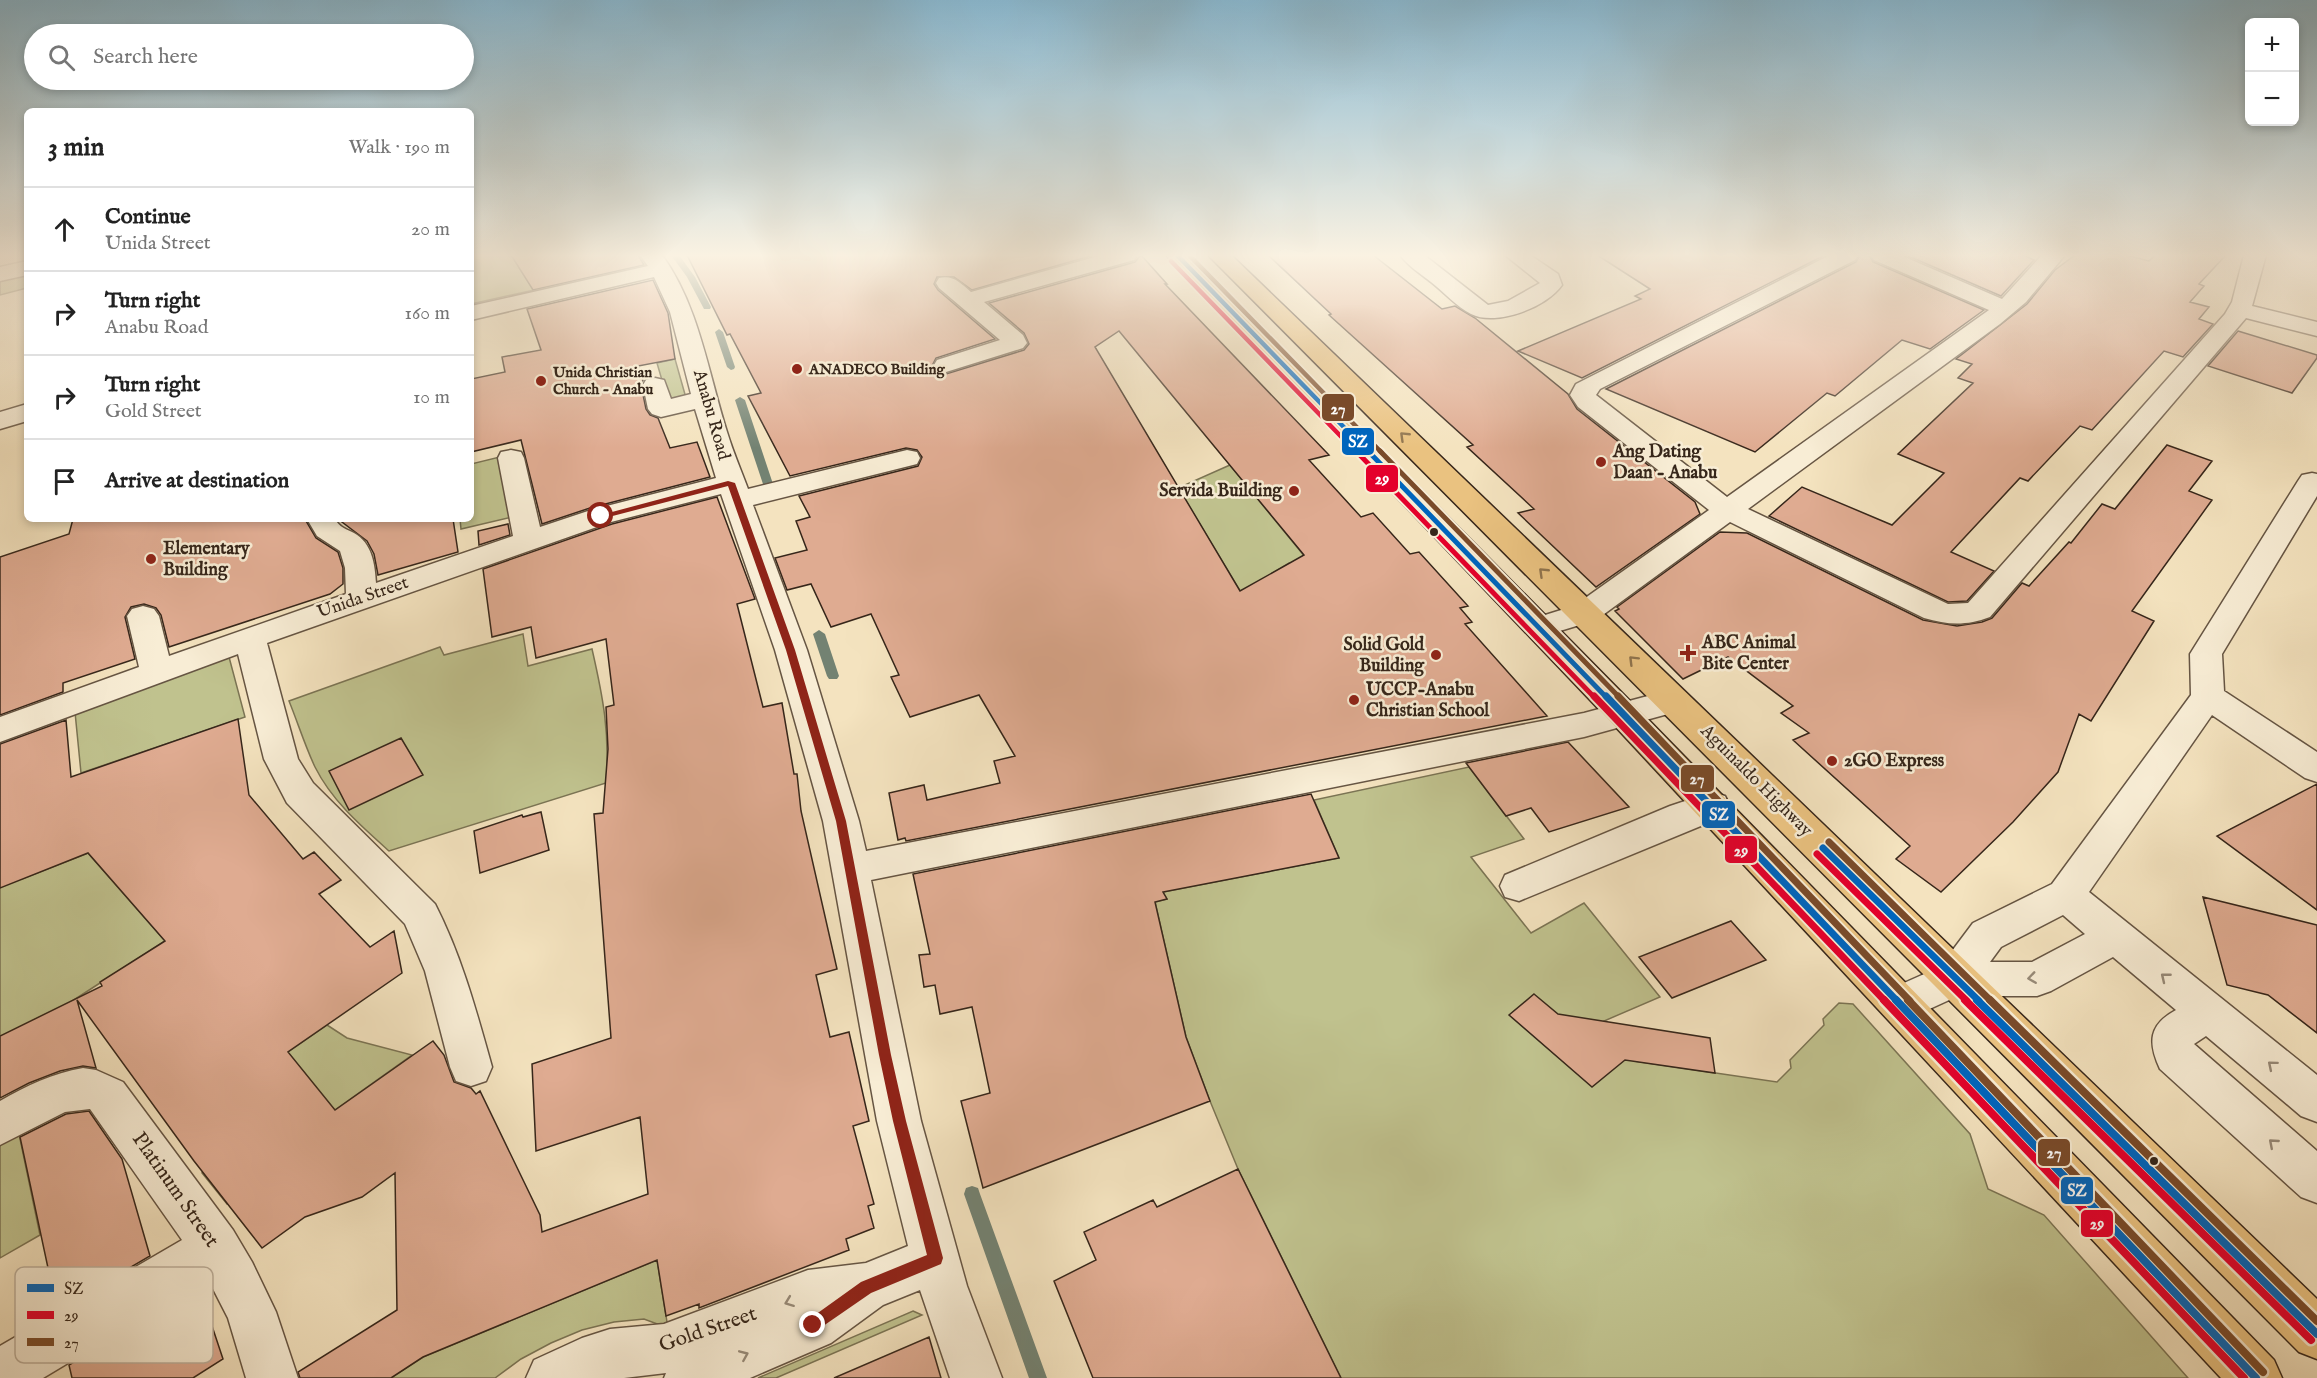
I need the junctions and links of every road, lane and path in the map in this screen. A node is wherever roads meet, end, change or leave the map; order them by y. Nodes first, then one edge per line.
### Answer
1 (684, 319) edge
2 (990, 319) edge
3 (1240, 319) edge
4 (1284, 319) edge
5 (1721, 319) edge
6 (1990, 319) edge
7 (2232, 319) edge
8 (2278, 319) edge
9 (2317, 329) edge
10 (946, 365) dead end
11 (655, 385) dead end
12 (704, 399) junction
13 (24, 413) edge
14 (0, 420) edge
15 (511, 458) dead end
16 (907, 458) dead end
17 (2317, 483) edge
18 (734, 491) junction
19 (1727, 510) junction
20 (322, 522) edge
21 (528, 540) junction
22 (361, 599) junction
23 (1585, 613) junction
24 (143, 615) dead end
25 (1539, 627) junction
26 (250, 638) junction
27 (157, 672) junction
28 (2208, 696) junction
29 (1674, 701) junction
30 (1624, 714) junction
31 (0, 730) edge
32 (2317, 769) edge
33 (1712, 806) junction
34 (852, 869) junction
35 (1519, 886) dead end
36 (2066, 895) junction
37 (2117, 936) junction
38 (1954, 979) junction
39 (1901, 1004) junction
40 (2210, 1014) junction
41 (471, 1067) dead end
42 (2317, 1102) edge
43 (0, 1124) edge
44 (2317, 1181) edge
45 (216, 1247) junction
46 (936, 1258) junction
47 (182, 1267) edge
48 (866, 1287) junction
49 (2317, 1334) edge
50 (20, 1363) edge
51 (0, 1375) edge
52 (272, 1378) edge
53 (552, 1378) edge
54 (690, 1378) edge
55 (976, 1378) edge
56 (2256, 1378) edge

1 - 12 street, Anabu Road
2 - 10 street
3 - 25 highway
23 -> 4 highway, Aguinaldo Highway
5 - 19 street
6 - 19 street
7 - 19 street
8 - 9 street
11 - 12 street
12 - 18 street, Anabu Road
13 - 14 street
15 - 21 street
16 - 18 street, Unida Street
17 - 28 street
18 - 21 street, Unida Street
18 - 34 street, Anabu Road
19 - 23 street
20 - 22 street
21 - 22 street, Unida Street
22 - 26 street, Unida Street
23 - 25 street
29 -> 23 highway, Aguinaldo Highway
24 - 27 street
25 - 30 highway
26 - 27 street, Unida Street
26 - 41 street
27 - 31 street, Unida Street
28 - 32 street
28 - 36 street
29 - 30 street
29 - 38 highway, Aguinaldo Highway
30 - 33 highway
30 - 34 street
33 - 35 street
33 - 39 highway
34 - 46 street, Anabu Road
36 - 37 street
36 - 38 street
37 -> 38 street
40 -> 37 street
38 - 39 street
38 - 49 highway, Aguinaldo Highway
39 - 56 highway
42 -> 40 street
44 -> 40 street
43 - 45 street, Platinum Street
45 - 47 street
45 - 52 street, Platinum Street
46 - 48 street, Gold Street
46 - 55 street, Anabu Road
48 -> 53 street, Gold Street
54 -> 48 street, Gold Street
50 - 51 street

